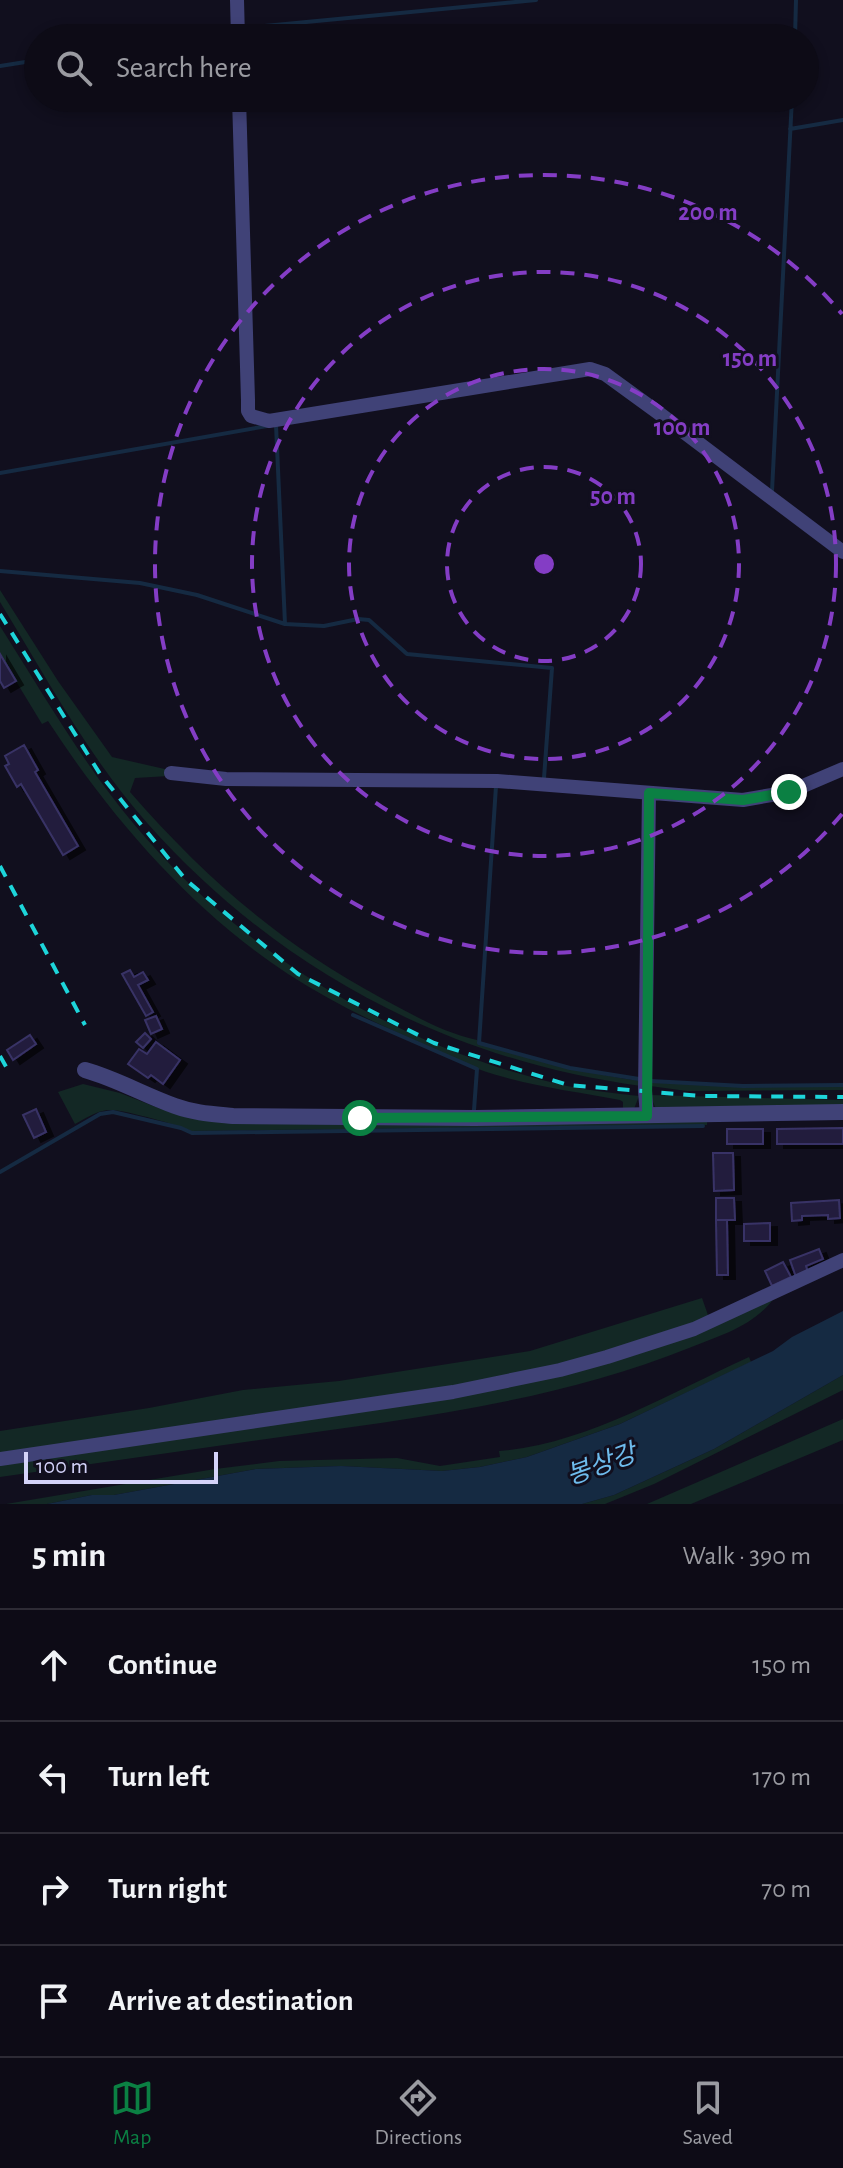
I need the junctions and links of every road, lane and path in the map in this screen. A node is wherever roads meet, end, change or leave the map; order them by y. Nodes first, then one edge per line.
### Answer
1 (237, 0) edge
2 (238, 24) edge
3 (239, 112) edge
4 (843, 552) edge
5 (843, 769) edge
6 (171, 773) dead end
7 (649, 793) junction
8 (85, 1070) dead end
9 (843, 1112) edge
10 (647, 1116) junction
11 (843, 1260) edge
12 (0, 1459) edge

1 - 2 street
3 - 4 street
5 - 7 street
6 - 7 street
7 - 10 street
8 - 10 street
9 - 10 street
11 - 12 street

